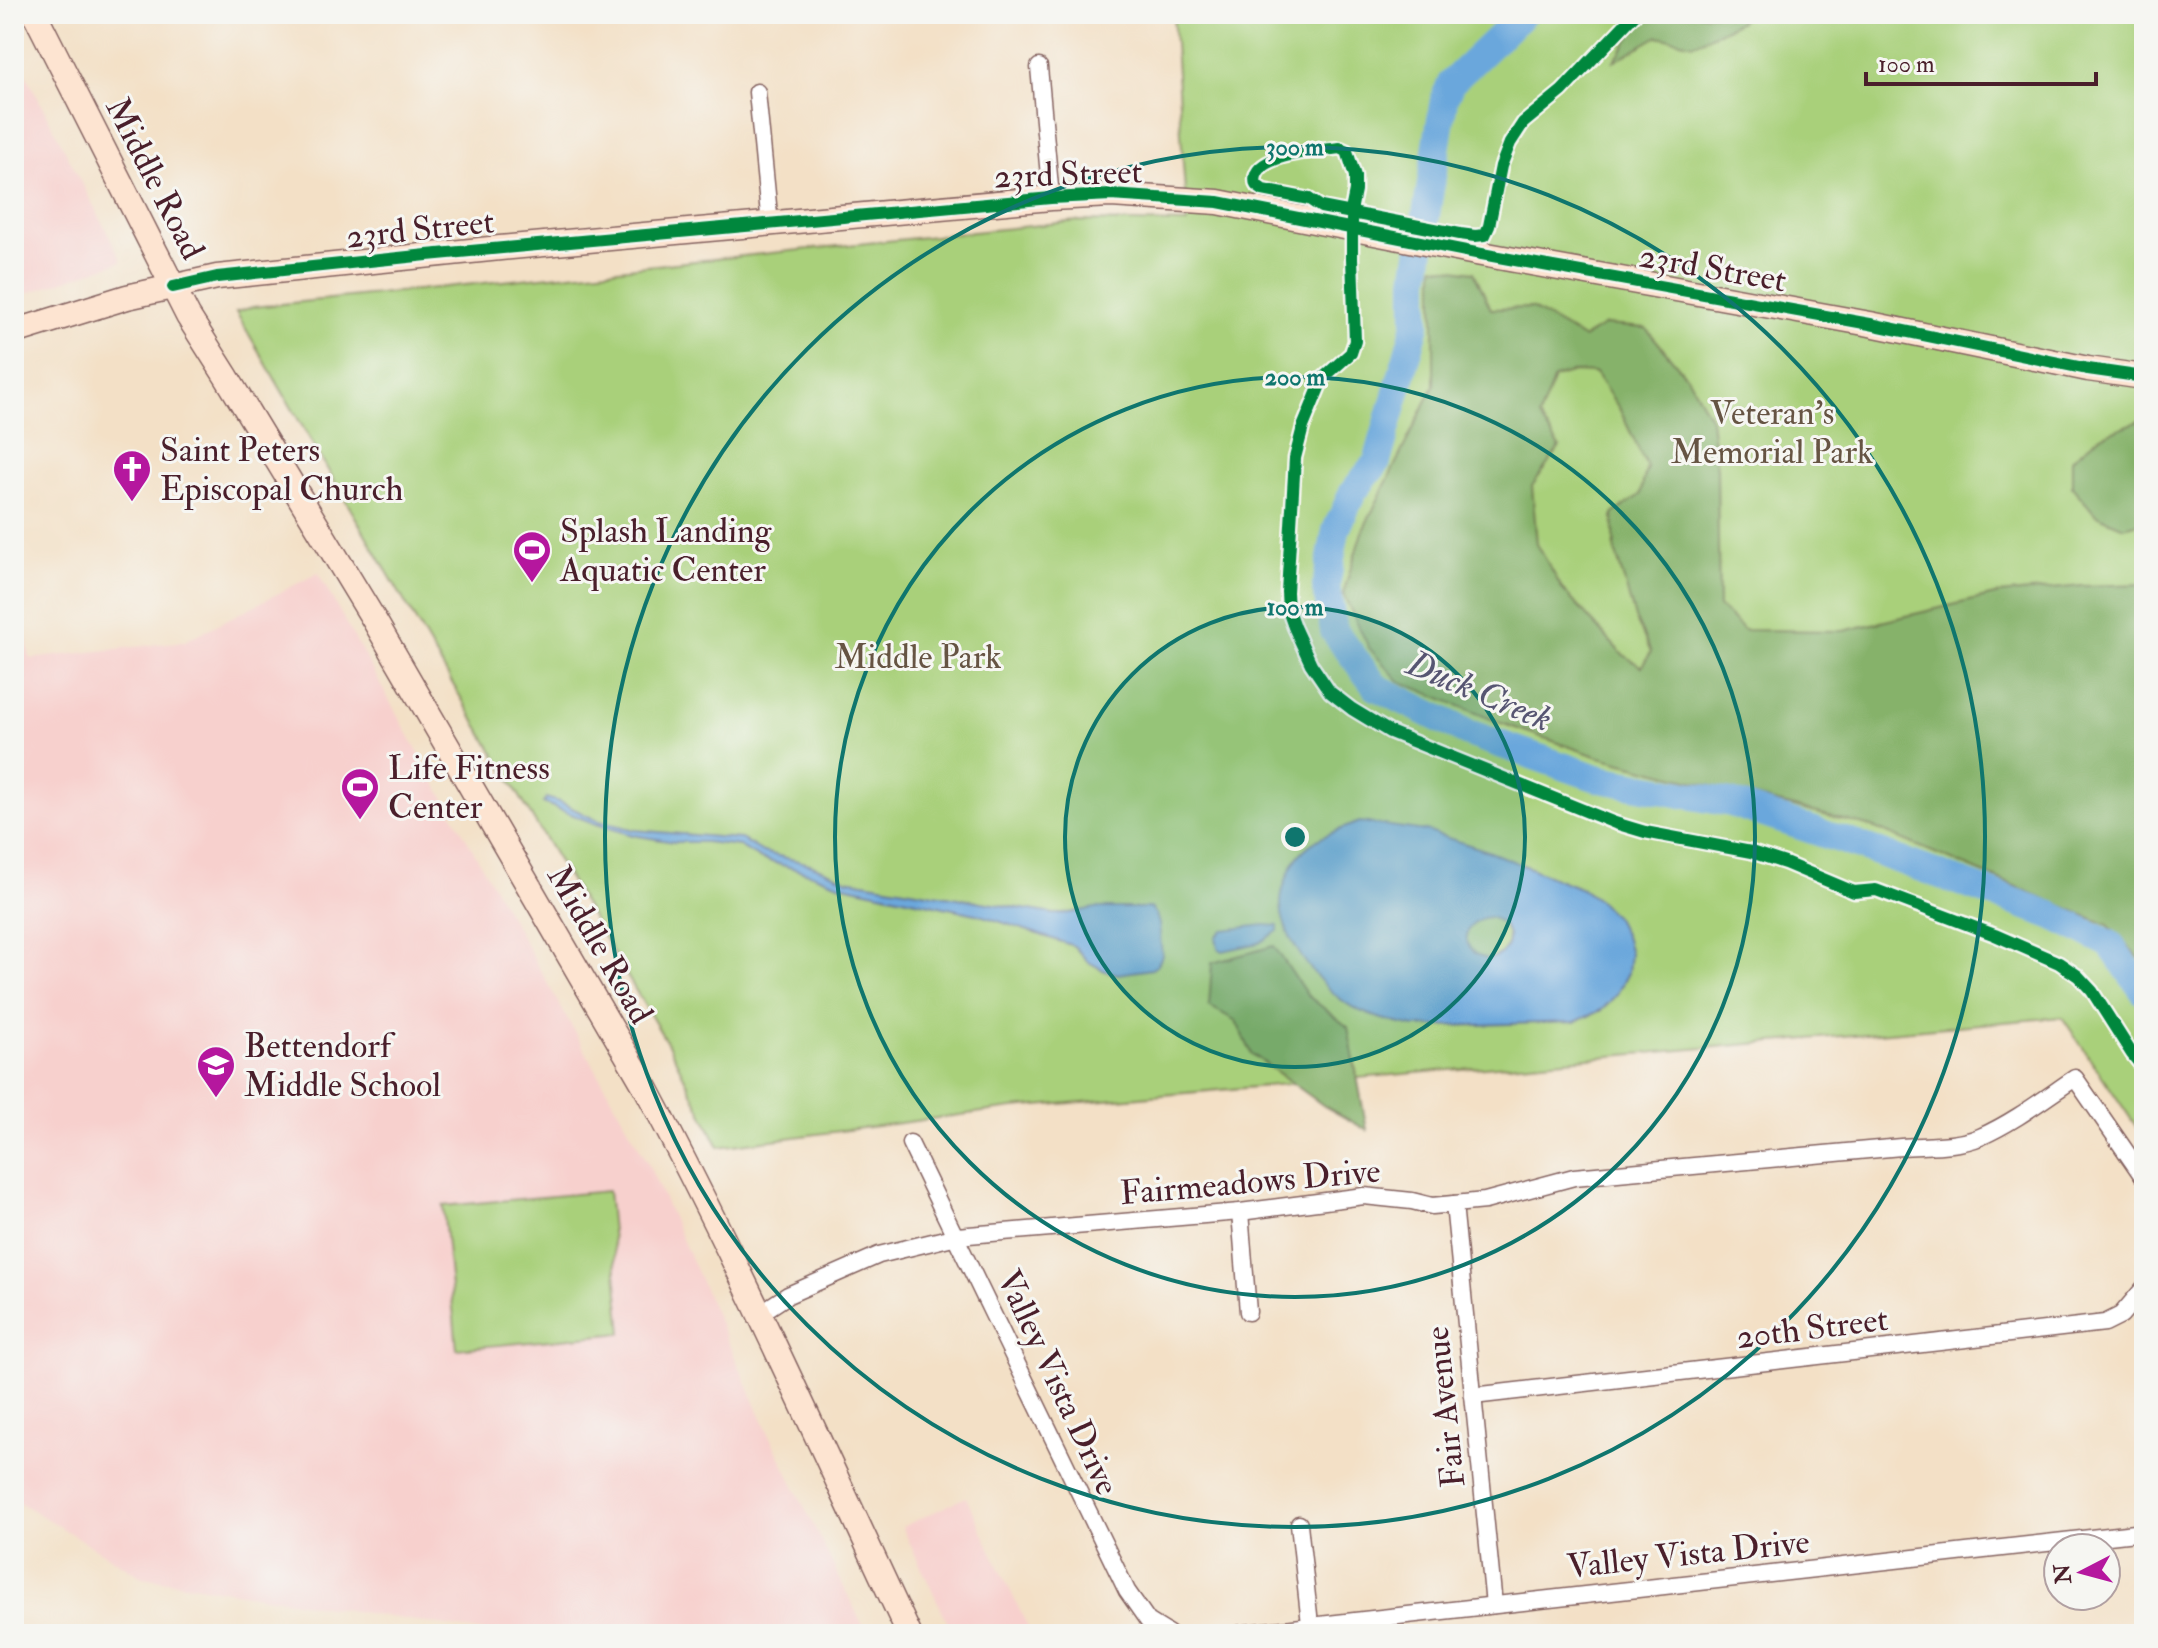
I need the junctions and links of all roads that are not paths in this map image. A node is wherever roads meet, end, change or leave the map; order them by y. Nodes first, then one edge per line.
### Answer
1 (35, 14) edge
2 (1039, 67) dead end
3 (757, 92) dead end
4 (1051, 198) junction
5 (770, 225) junction
6 (173, 287) junction
7 (14, 332) edge
8 (2144, 377) edge
9 (910, 1143) dead end
10 (2144, 1178) edge
11 (1454, 1204) junction
12 (1240, 1212) junction
13 (957, 1236) junction
14 (2144, 1288) edge
15 (1248, 1312) dead end
16 (759, 1314) junction
17 (1473, 1396) junction
18 (1299, 1524) dead end
19 (2144, 1532) edge
20 (1494, 1605) junction
21 (1310, 1630) edge
22 (909, 1634) edge
23 (1169, 1634) edge
24 (1239, 1634) edge

1 - 6 main road, Middle Road
2 - 4 street
3 - 5 street
4 - 5 main road, 23rd Street
4 - 8 main road, 23rd Street
5 - 6 main road, 23rd Street
6 - 7 main road, 23rd Street
6 - 16 main road, Middle Road
9 - 13 street, Valley Vista Drive
10 - 11 street, Fairmeadows Drive
11 - 12 street, Fairmeadows Drive
11 - 17 street, Fair Avenue
12 - 13 street, Fairmeadows Drive
12 - 15 street
13 - 16 street, Fairmeadows Drive
13 - 23 street, Valley Vista Drive
14 - 17 street, 20th Street
16 - 22 main road, Middle Road
17 - 20 street, Fair Avenue
18 - 21 street
19 - 20 street, Valley Vista Drive
20 - 21 street, Valley Vista Drive
21 - 24 street, Valley Vista Drive

